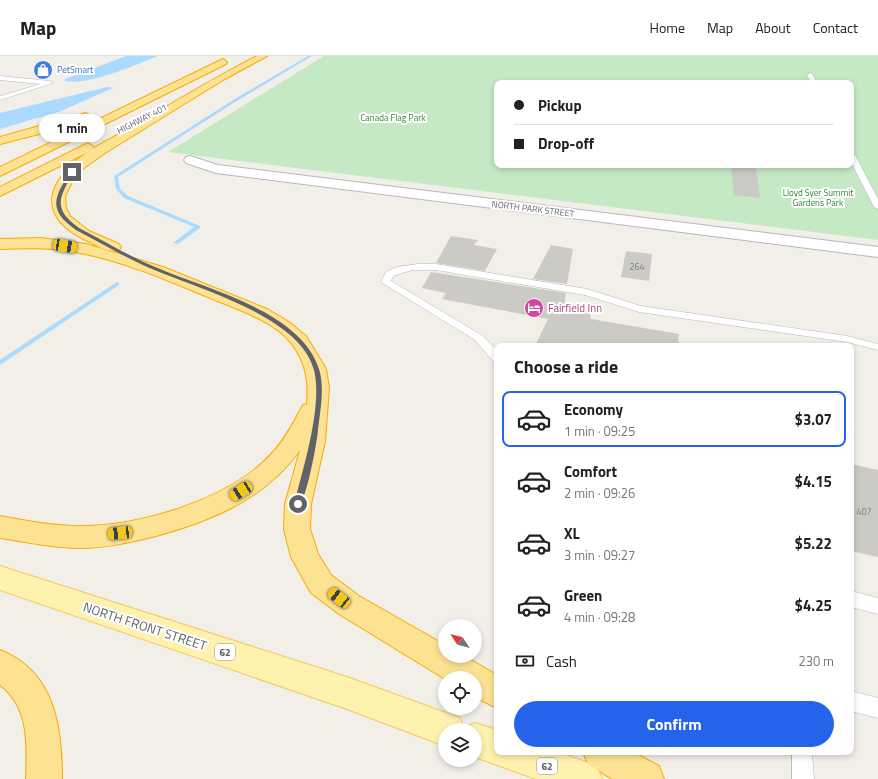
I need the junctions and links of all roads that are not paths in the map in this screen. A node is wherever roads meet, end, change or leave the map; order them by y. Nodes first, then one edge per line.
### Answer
1 (231, 56) edge
2 (235, 56) edge
3 (263, 56) edge
4 (810, 75) dead end
5 (0, 78) edge
6 (222, 78) junction
7 (812, 80) edge
8 (0, 98) edge
9 (111, 105) dead end
10 (97, 111) dead end
11 (0, 140) edge
12 (190, 160) dead end
13 (854, 161) edge
14 (0, 172) edge
15 (0, 192) edge
16 (878, 207) edge
17 (0, 244) edge
18 (878, 252) edge
19 (157, 270) junction
20 (878, 347) edge
21 (494, 355) edge
22 (319, 388) junction
23 (0, 527) edge
24 (0, 578) edge
25 (854, 600) edge
26 (878, 606) edge
27 (0, 665) edge
28 (460, 671) edge
29 (482, 684) edge
30 (494, 690) edge
31 (854, 702) edge
32 (878, 708) edge
33 (438, 726) edge
34 (482, 743) edge
35 (494, 747) edge
36 (518, 755) edge
37 (605, 755) edge
38 (802, 755) edge
39 (44, 779) edge
40 (584, 779) edge
41 (646, 779) edge
42 (804, 779) edge

1 - 9 highway
2 - 14 highway, HIGHWAY 401
3 - 6 highway, HIGHWAY 401
4 - 7 lane
5 - 8 lane
6 - 15 highway, HIGHWAY 401
6 - 19 highway
10 - 11 highway
12 - 18 street, NORTH PARK STREET
13 - 16 lane
17 - 19 highway
19 - 22 highway
20 - 21 lane
22 - 23 highway
22 - 28 highway
24 - 33 main road, NORTH FRONT STREET / 62
25 - 26 lane
27 - 39 highway
29 - 30 highway
31 - 32 lane
34 - 35 main road
36 - 40 main road, 62
37 - 41 highway
38 - 42 lane

